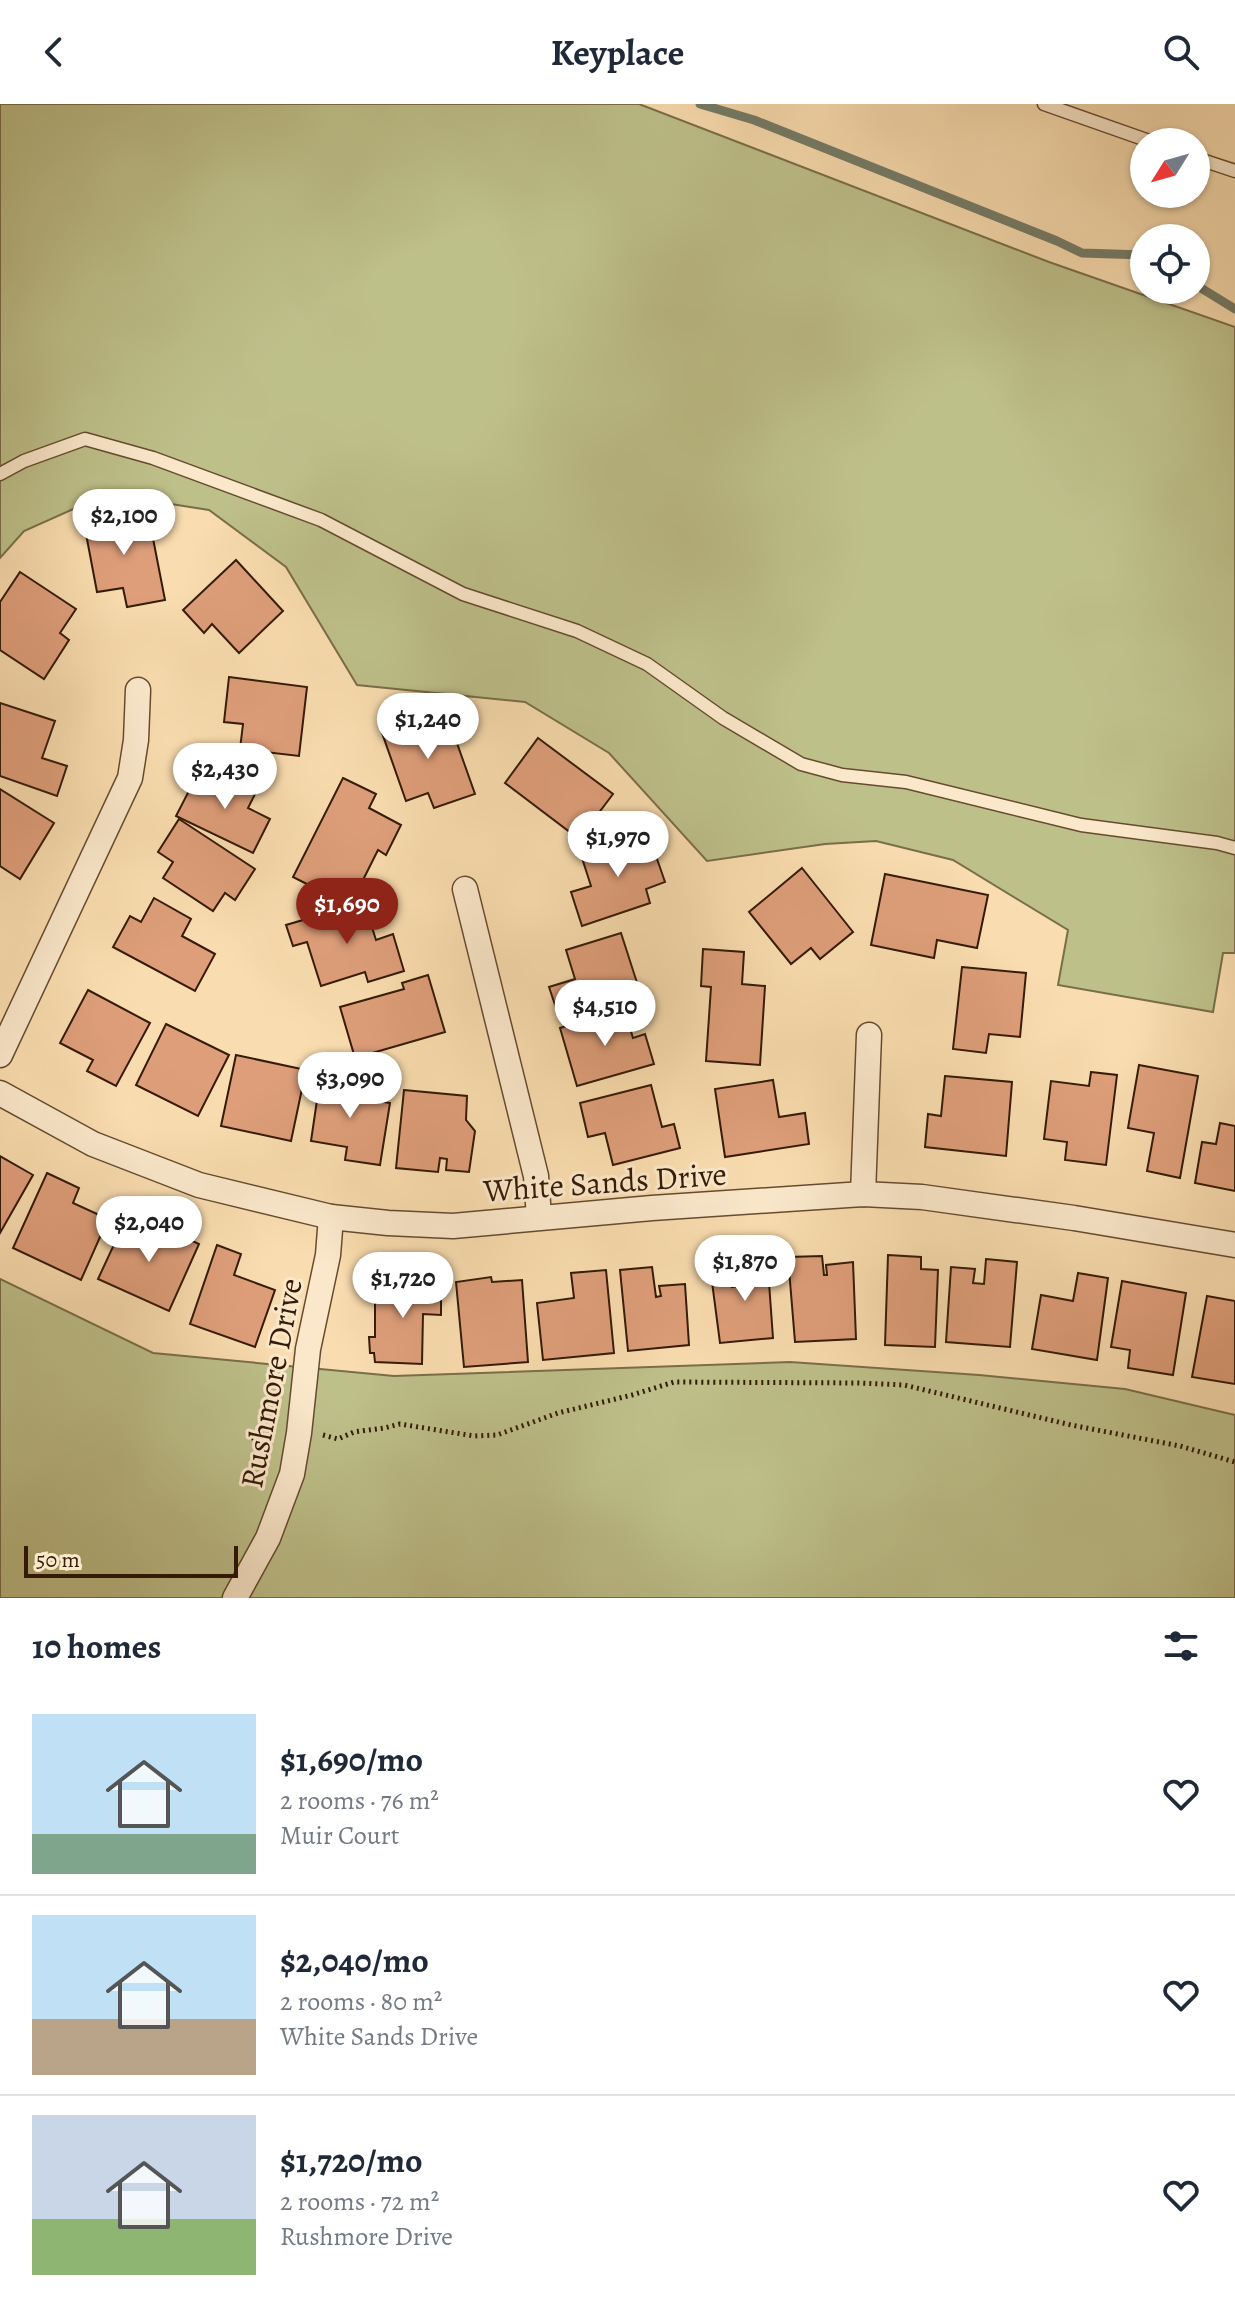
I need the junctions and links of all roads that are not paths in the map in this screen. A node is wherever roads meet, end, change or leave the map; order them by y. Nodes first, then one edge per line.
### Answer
1 (1044, 104) edge
2 (1130, 134) edge
3 (1210, 163) edge
4 (1235, 171) edge
5 (0, 474) edge
6 (138, 690) dead end
7 (1235, 848) edge
8 (465, 889) dead end
9 (869, 1035) dead end
10 (0, 1055) edge
11 (0, 1093) edge
12 (863, 1194) junction
13 (331, 1217) junction
14 (539, 1217) junction
15 (1235, 1245) edge
16 (235, 1598) edge

1 - 2 lane
3 - 4 lane
5 - 7 lane
6 - 10 street
8 - 14 street
9 - 12 street
11 - 13 street, White Sands Drive
12 - 14 street, White Sands Drive
12 - 15 street, White Sands Drive
13 - 14 street, White Sands Drive
13 - 16 street, Rushmore Drive

